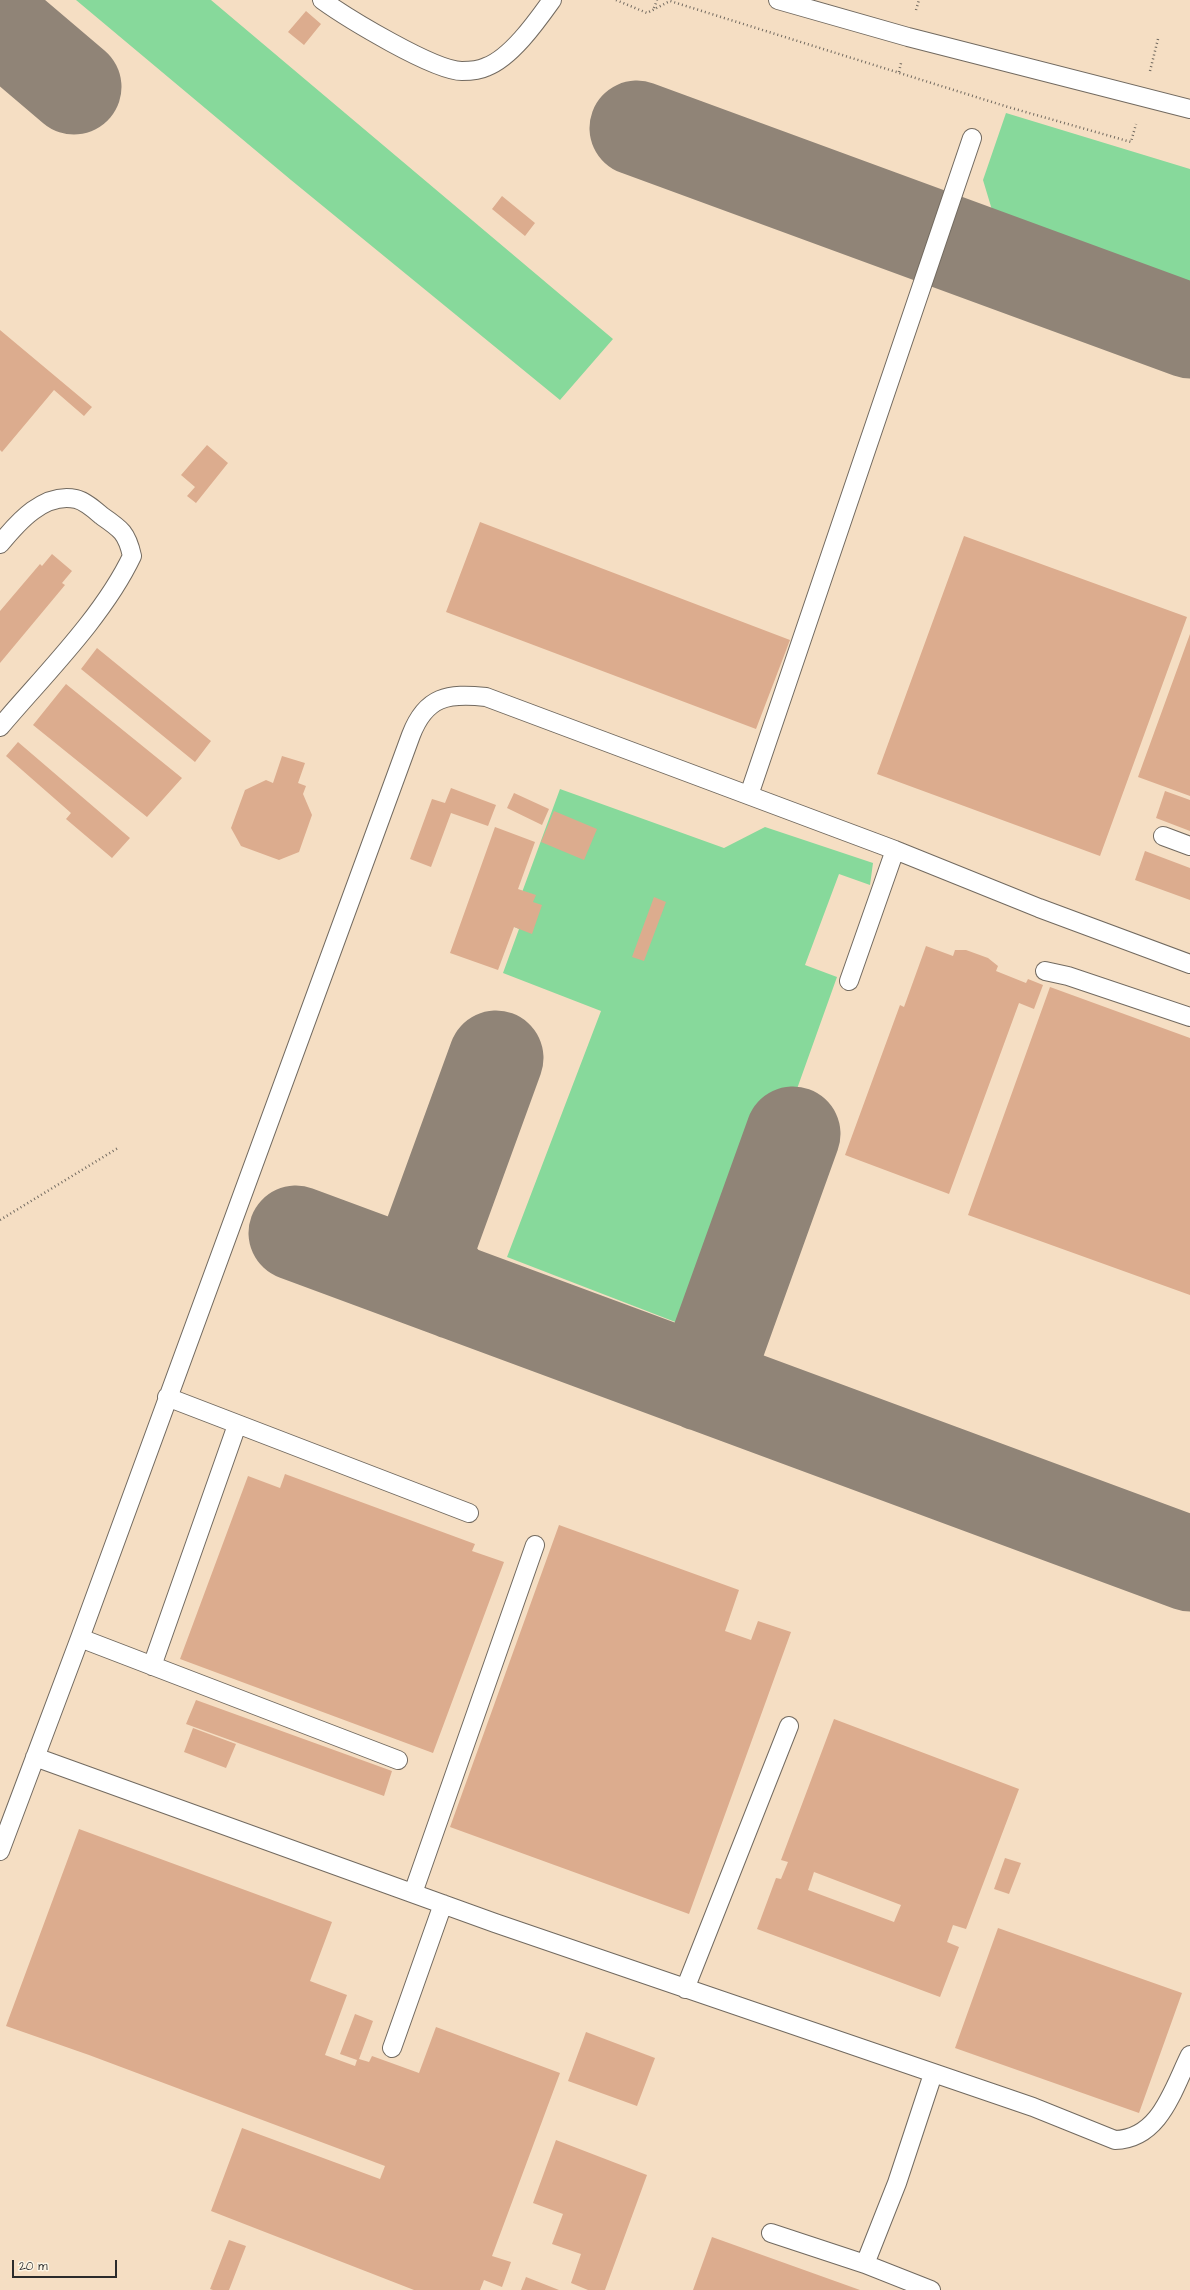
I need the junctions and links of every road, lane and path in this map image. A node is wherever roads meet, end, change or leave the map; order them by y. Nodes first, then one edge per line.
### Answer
1 (322, 0) edge
2 (552, 0) edge
3 (616, 0) edge
4 (657, 0) edge
5 (778, 0) edge
6 (654, 8) junction
7 (1190, 110) edge
8 (972, 138) dead end
9 (1131, 142) dead end
10 (0, 544) edge
11 (0, 727) edge
12 (749, 795) junction
13 (1163, 836) dead end
14 (1190, 846) edge
15 (895, 850) junction
16 (1190, 964) edge
17 (1045, 970) dead end
18 (849, 981) dead end
19 (1190, 1017) edge
20 (118, 1148) dead end
21 (0, 1220) edge
22 (167, 1397) junction
23 (237, 1425) junction
24 (468, 1513) dead end
25 (535, 1545) dead end
26 (80, 1638) junction
27 (152, 1666) junction
28 (789, 1726) dead end
29 (34, 1757) junction
30 (398, 1760) dead end
31 (0, 1851) edge
32 (413, 1893) junction
33 (442, 1904) junction
34 (685, 1989) junction
35 (392, 2048) dead end
36 (1190, 2055) edge
37 (933, 2074) junction
38 (771, 2234) dead end
39 (866, 2264) junction
40 (930, 2290) edge

1 - 2 lane
3 - 6 path
4 - 6 path
5 - 7 lane
6 - 9 path
8 - 12 lane
10 - 11 lane
12 - 15 lane
12 - 22 lane
13 - 14 lane
15 - 16 lane
15 - 18 lane
17 - 19 lane
20 - 21 path
22 - 23 lane
22 - 26 lane
23 - 24 lane
23 - 27 lane
25 - 32 lane
26 - 27 lane
26 - 29 lane
27 - 30 lane
28 - 34 lane
29 - 31 lane
29 - 32 lane
32 - 33 lane
33 - 34 lane
33 - 35 lane
34 - 37 lane
36 - 37 lane
37 - 39 lane
38 - 39 lane
39 - 40 lane

